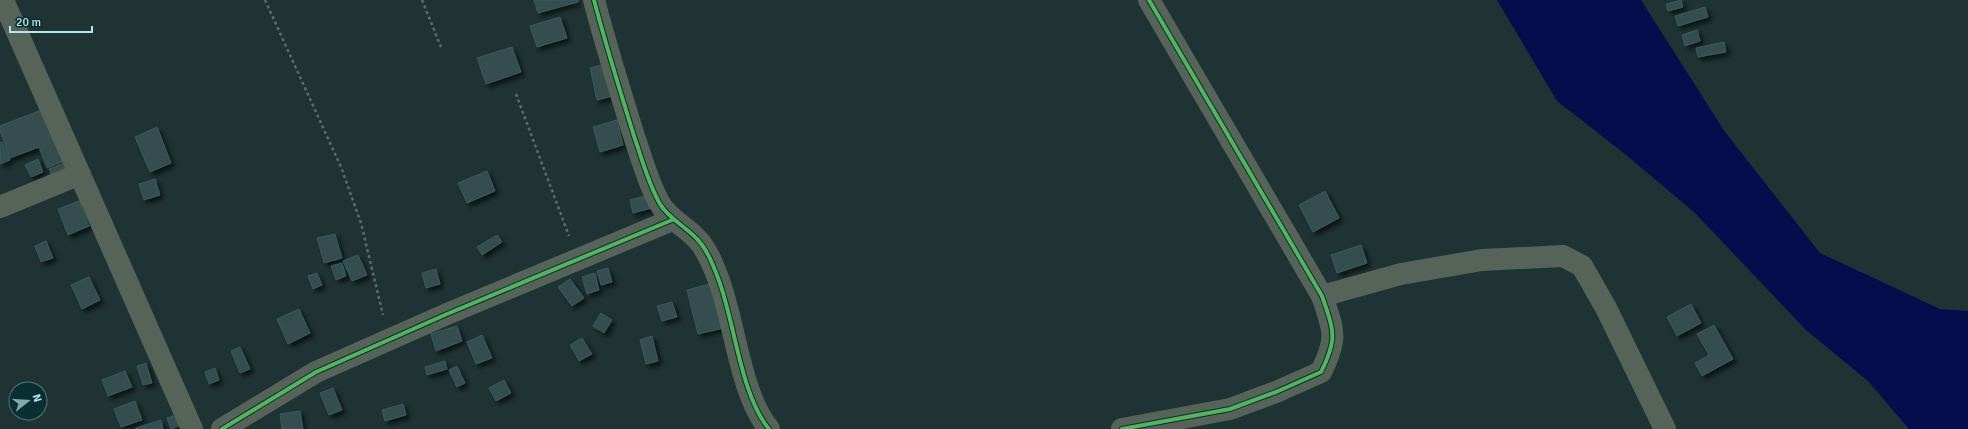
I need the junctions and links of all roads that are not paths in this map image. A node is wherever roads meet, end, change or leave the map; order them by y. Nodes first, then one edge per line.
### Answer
1 (3, 0) edge
2 (594, 0) edge
3 (1149, 0) edge
4 (80, 174) junction
5 (0, 207) edge
6 (672, 220) junction
7 (1322, 296) junction
8 (192, 429) edge
9 (222, 429) edge
10 (769, 429) edge
11 (1122, 429) edge
12 (1665, 429) edge

1 - 4 street
2 - 6 street
3 - 7 street
4 - 5 street
4 - 8 street
6 - 9 street
6 - 10 street
7 - 11 street
7 - 12 street

